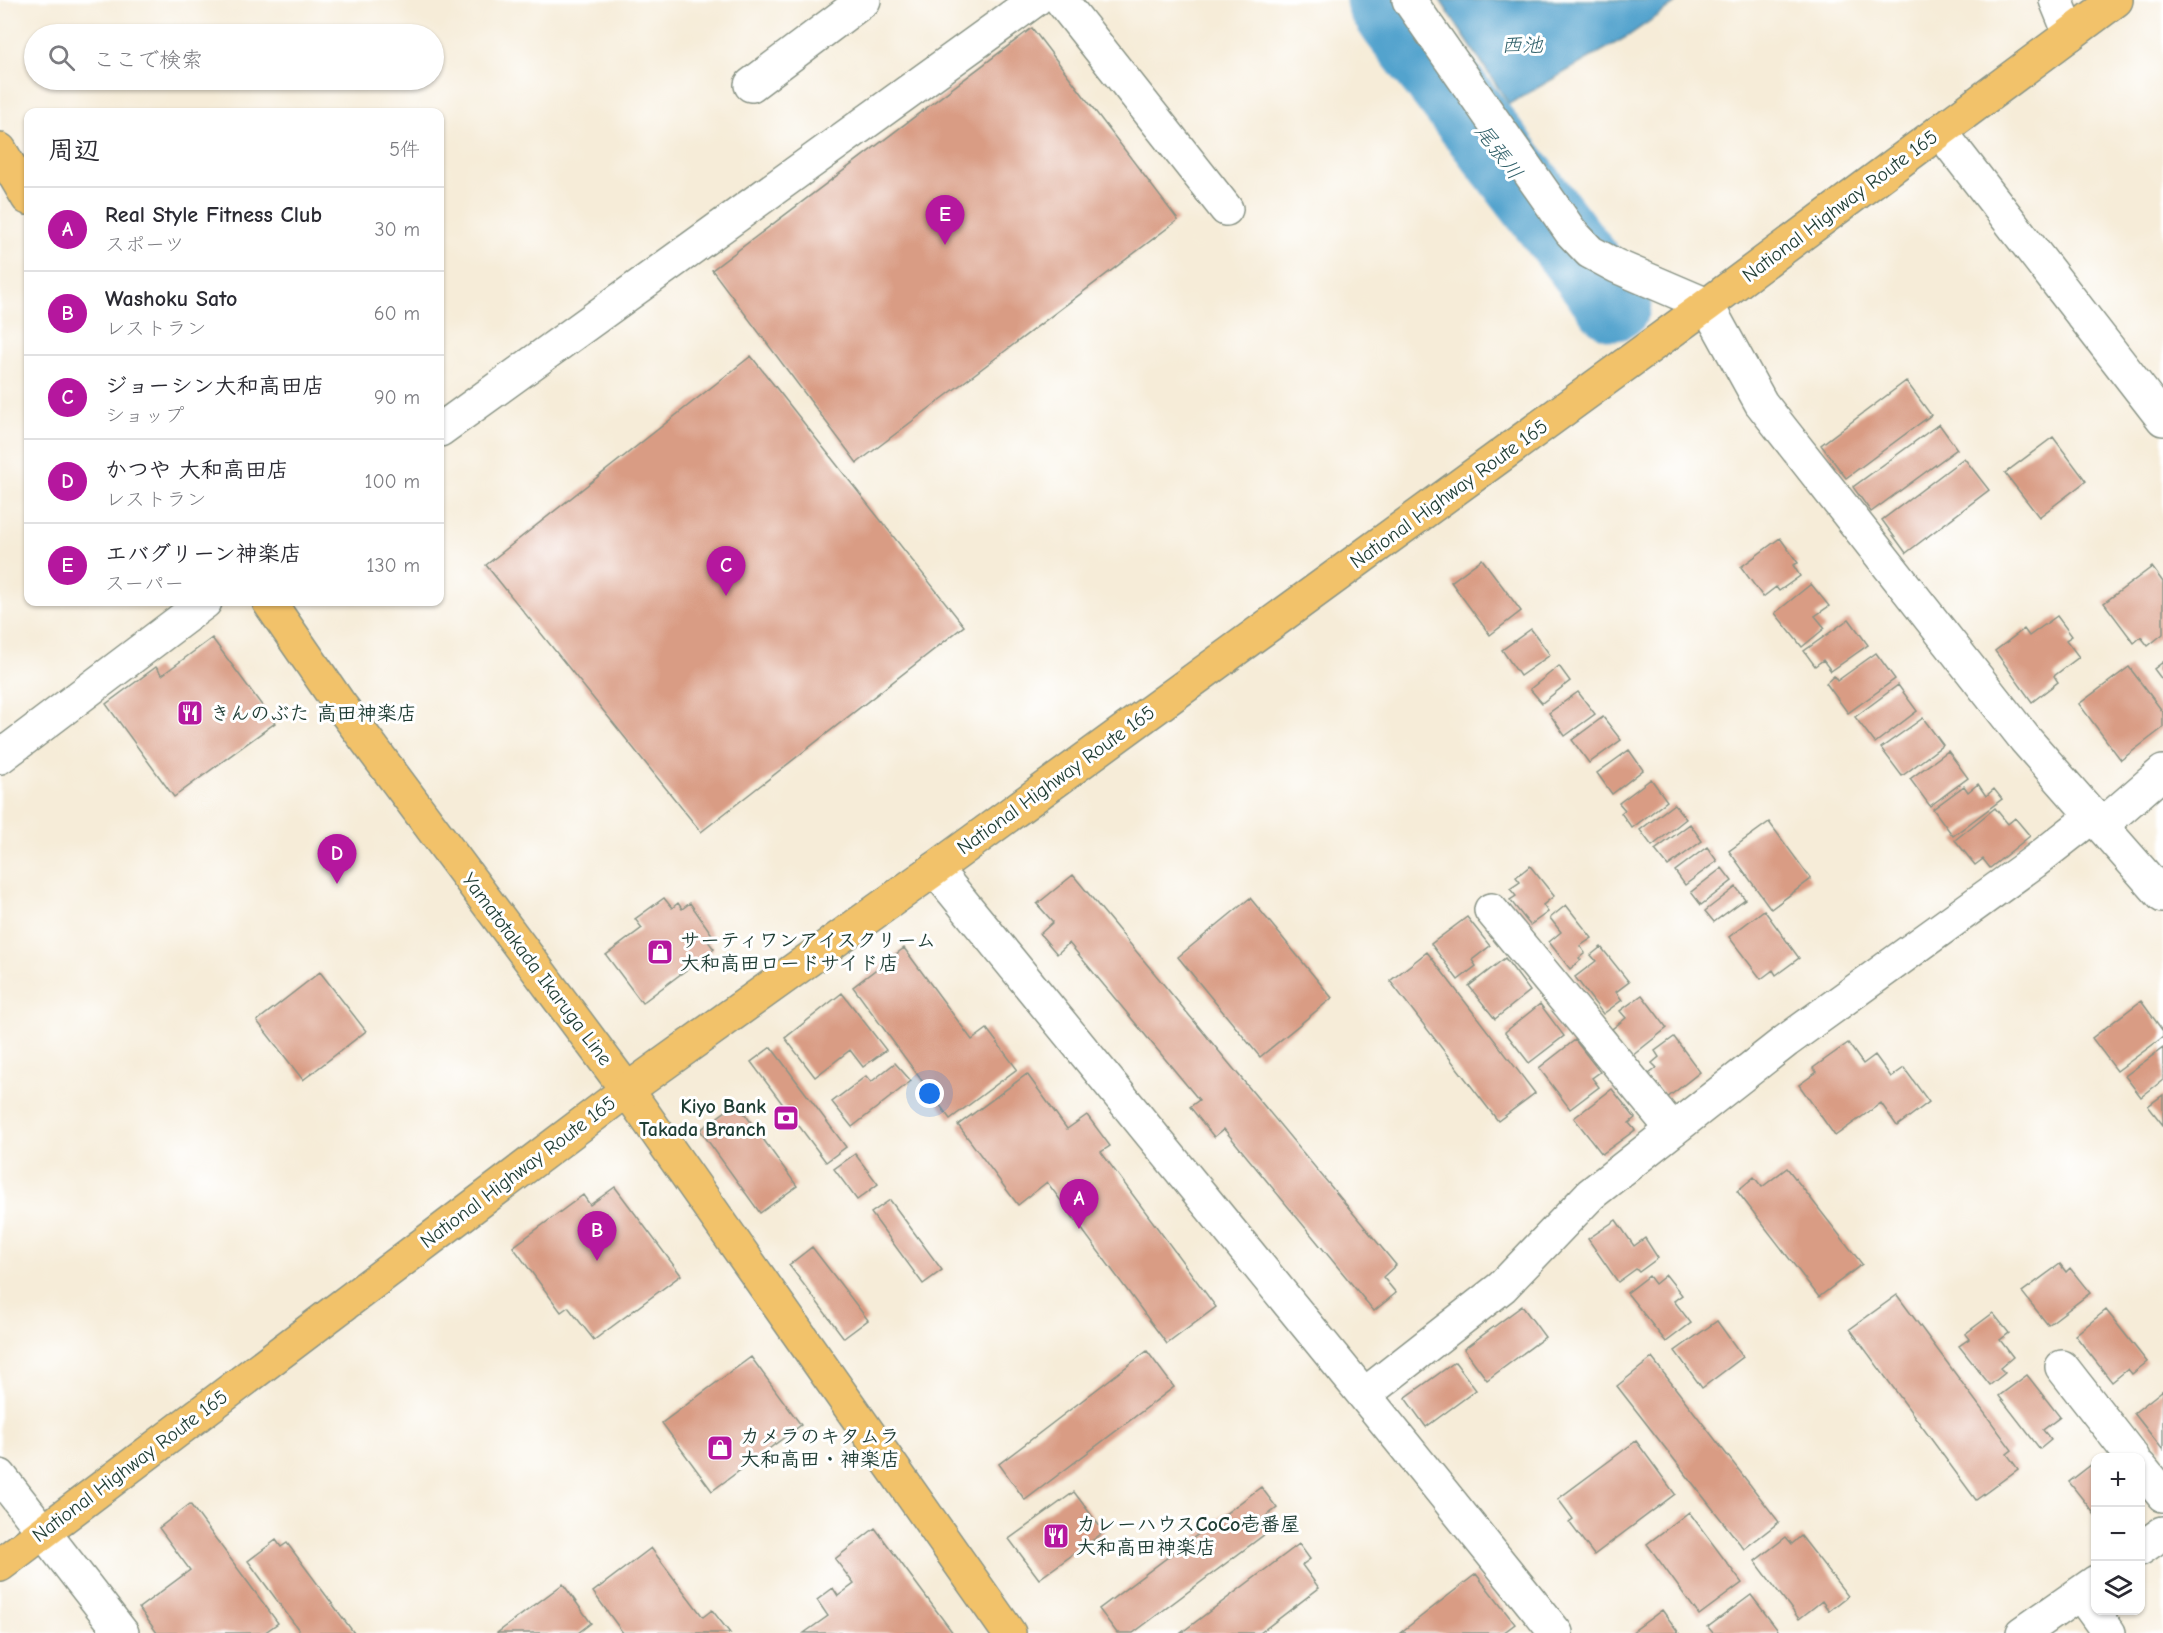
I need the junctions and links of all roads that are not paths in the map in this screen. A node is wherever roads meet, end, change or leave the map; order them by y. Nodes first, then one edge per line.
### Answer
1 (864, 0) edge
2 (1035, 0) edge
3 (1061, 0) edge
4 (1409, 0) edge
5 (2056, 0) edge
6 (2116, 0) edge
7 (2070, 34) junction
8 (751, 85) dead end
9 (1940, 131) junction
10 (0, 150) edge
11 (24, 191) edge
12 (1226, 209) dead end
13 (1707, 305) junction
14 (2163, 418) edge
15 (444, 427) edge
16 (200, 606) edge
17 (272, 606) edge
18 (0, 757) edge
19 (2163, 772) edge
20 (2098, 820) junction
21 (934, 870) junction
22 (2163, 896) edge
23 (1491, 910) dead end
24 (627, 1090) junction
25 (1673, 1130) junction
26 (2062, 1367) dead end
27 (1364, 1395) junction
28 (2129, 1453) edge
29 (2145, 1473) edge
30 (0, 1476) edge
31 (2163, 1495) edge
32 (44, 1531) junction
33 (2163, 1533) edge
34 (2145, 1546) edge
35 (0, 1565) edge
36 (2088, 1588) edge
37 (122, 1633) edge
38 (1009, 1633) edge
39 (1556, 1633) edge
40 (2023, 1633) edge
41 (2109, 1633) edge

1 - 8 street
2 - 15 street
3 - 12 street
4 - 13 street
5 - 7 street
6 - 7 main road, National Highway Route 165
7 - 9 main road, National Highway Route 165
9 - 13 main road, National Highway Route 165
9 - 14 street
10 - 11 main road
13 - 20 street
13 - 21 main road, National Highway Route 165
16 - 18 street
17 - 24 main road, Yamatotakada Ikaruga Line
19 - 20 street
20 - 22 street
20 - 25 street
21 - 24 main road, National Highway Route 165
21 - 27 street
23 - 25 street
24 - 32 main road, National Highway Route 165
24 - 38 main road, Yamatotakada Ikaruga Line
25 - 27 street
26 - 28 street
27 - 39 street
29 - 31 street
30 - 32 street
32 - 35 main road, National Highway Route 165
32 - 37 street
33 - 34 street
36 - 40 street
36 - 41 street

